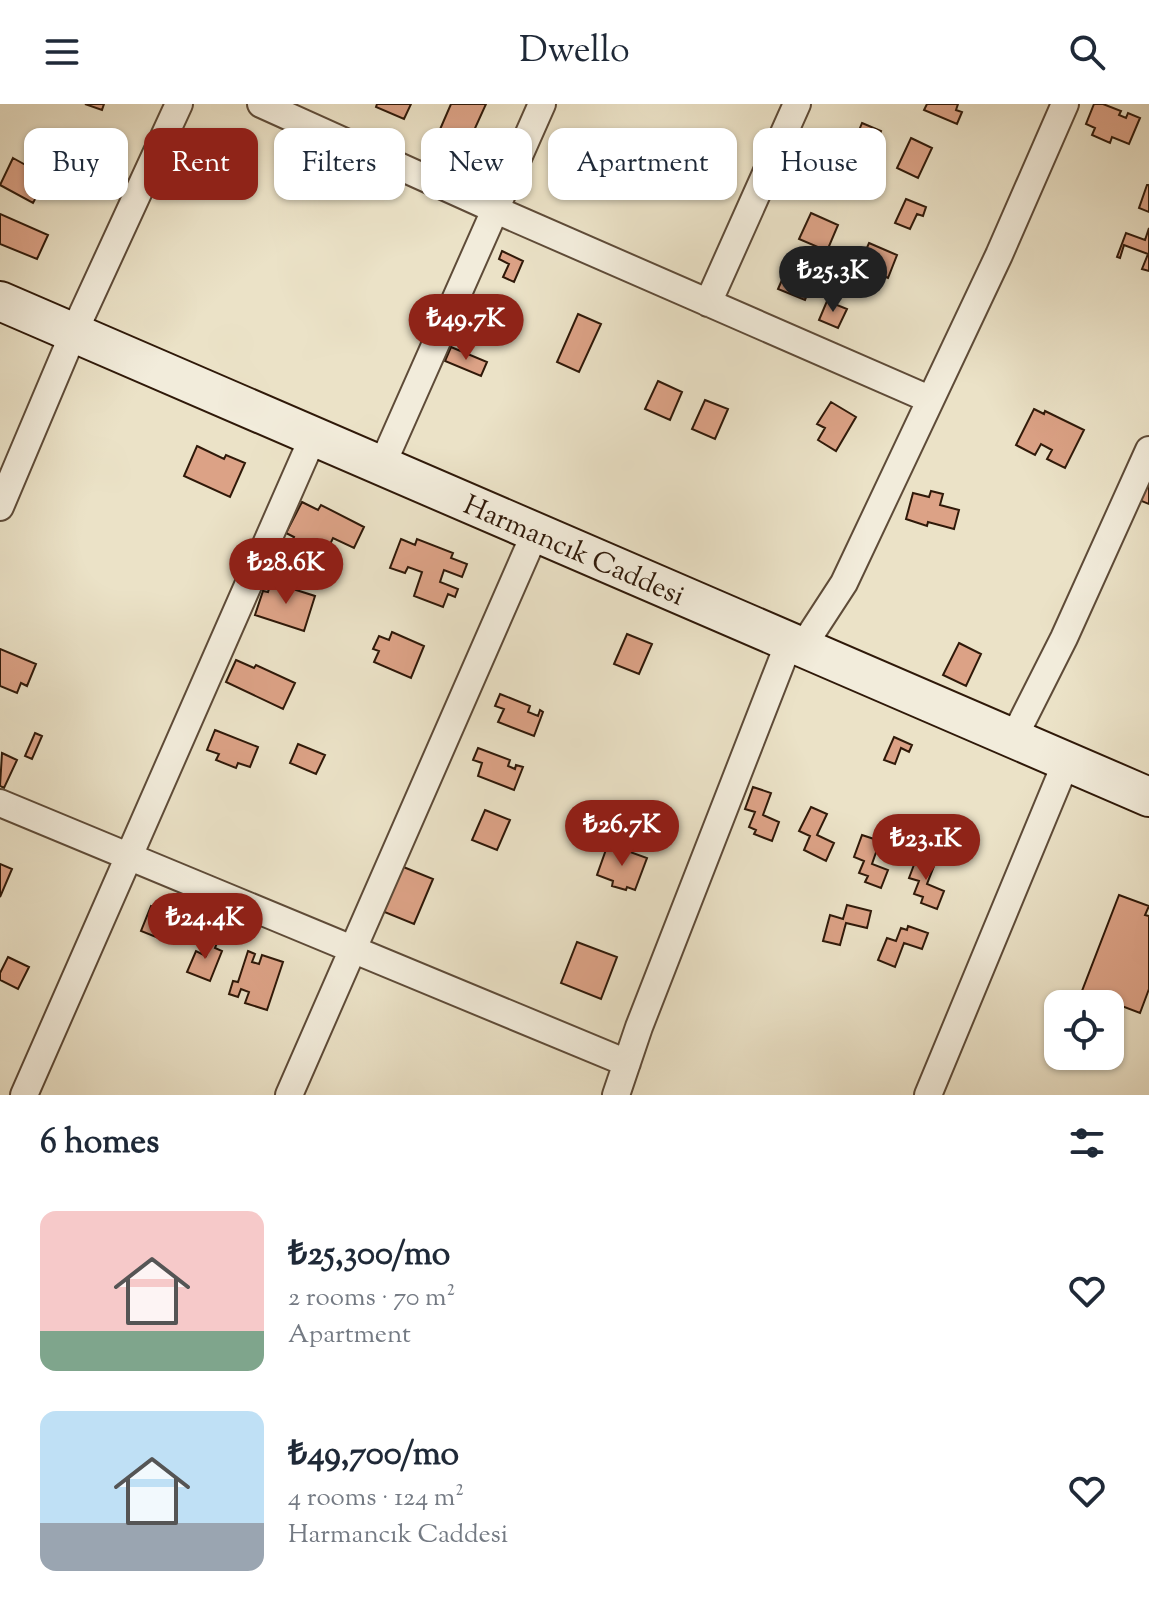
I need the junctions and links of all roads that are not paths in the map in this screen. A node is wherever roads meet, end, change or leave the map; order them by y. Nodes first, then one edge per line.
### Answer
1 (179, 104) edge
2 (261, 104) edge
3 (542, 104) edge
4 (797, 104) edge
5 (1065, 104) edge
6 (496, 210) junction
7 (0, 301) edge
8 (708, 303) junction
9 (74, 332) junction
10 (929, 399) junction
11 (314, 435) junction
12 (1149, 450) edge
13 (382, 465) junction
14 (0, 507) edge
15 (536, 531) junction
16 (796, 643) junction
17 (1014, 737) junction
18 (1067, 760) junction
19 (1149, 797) edge
20 (0, 803) edge
21 (130, 855) junction
22 (352, 948) junction
23 (627, 1063) junction
24 (24, 1095) edge
25 (289, 1095) edge
26 (616, 1095) edge
27 (928, 1095) edge

1 - 9 street
2 - 6 street
3 - 6 street
4 - 8 street
5 - 10 street
6 - 8 street
6 - 13 street
7 - 9 street, Harmancık Caddesi
8 - 10 street
9 - 11 street, Harmancık Caddesi
9 - 14 street
10 - 16 street
11 - 13 street, Harmancık Caddesi
11 - 21 street
12 - 17 street
13 - 15 street, Harmancık Caddesi
15 - 16 street, Harmancık Caddesi
15 - 22 street
16 - 17 street, Harmancık Caddesi
16 - 23 street
17 - 18 street, Harmancık Caddesi
18 - 19 street, Harmancık Caddesi
18 - 27 street
20 - 21 street
21 - 22 street
21 - 24 street
22 - 23 street
22 - 25 street
23 - 26 street

